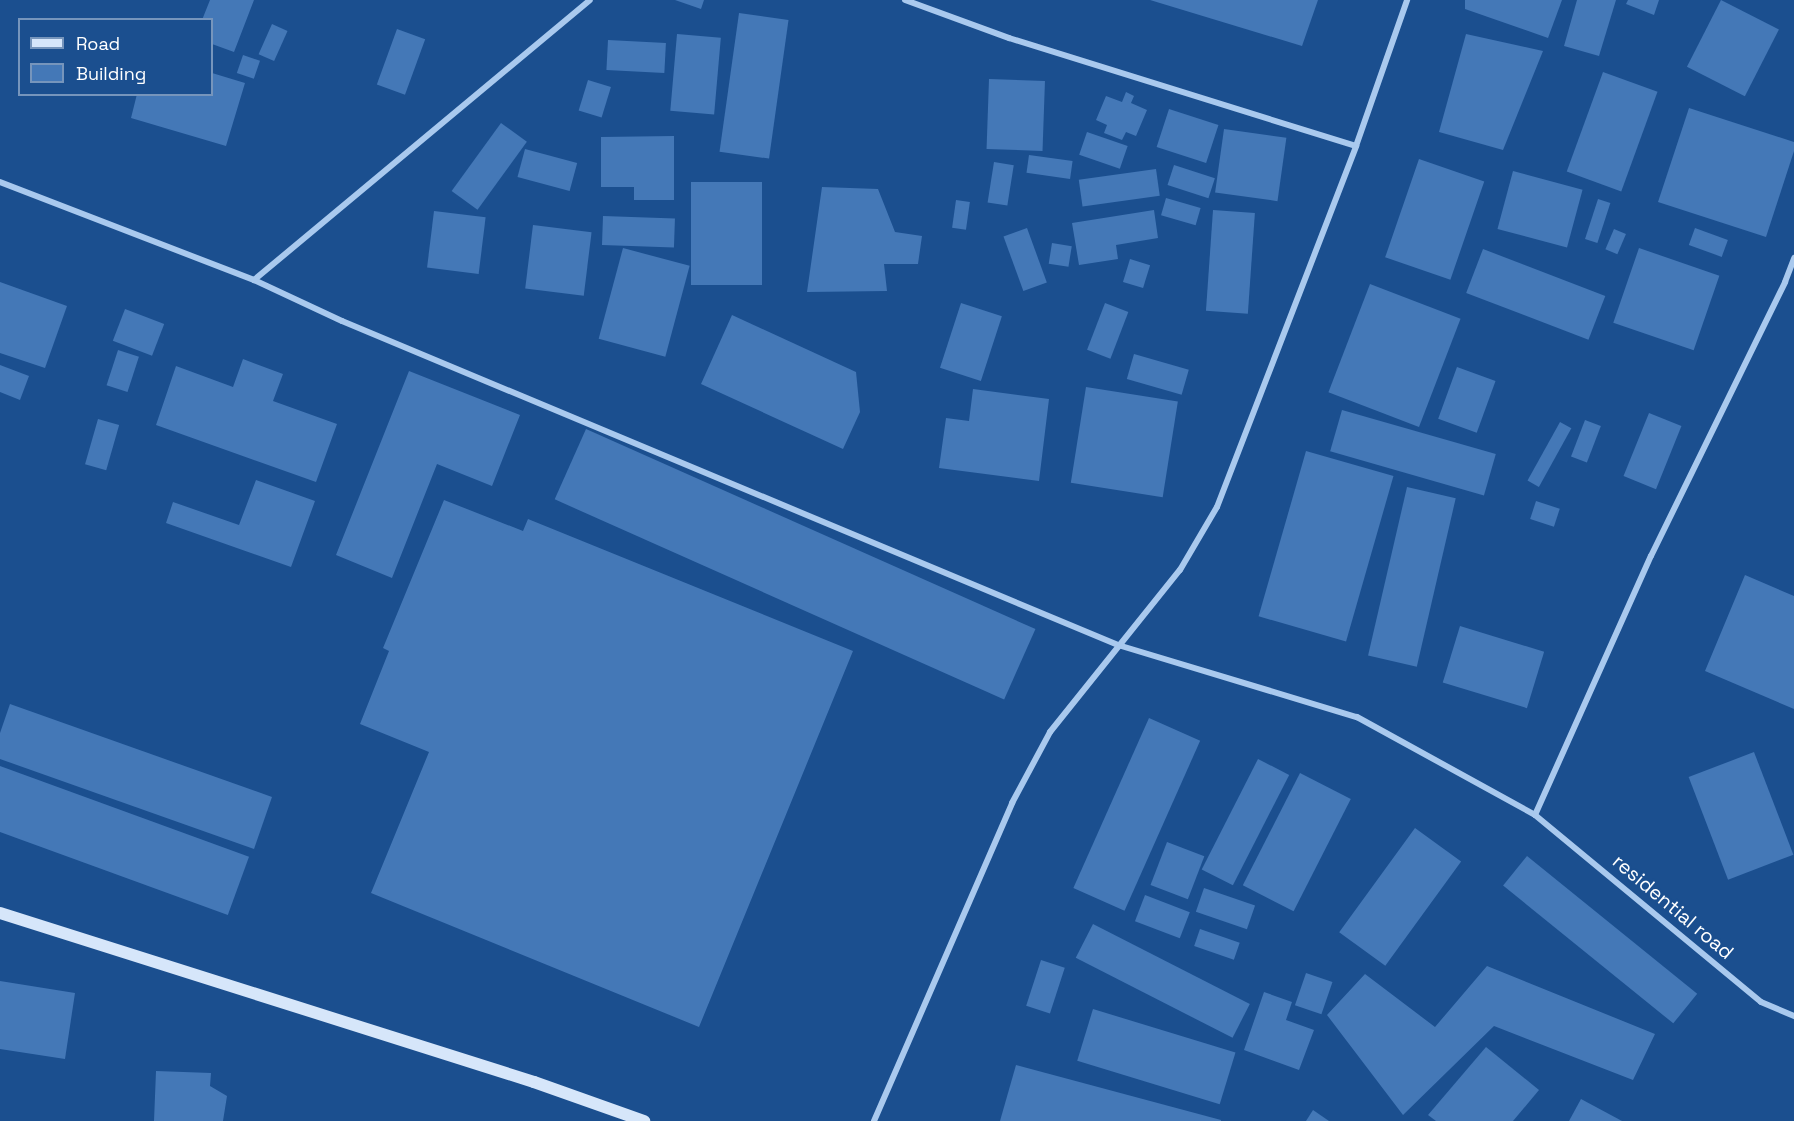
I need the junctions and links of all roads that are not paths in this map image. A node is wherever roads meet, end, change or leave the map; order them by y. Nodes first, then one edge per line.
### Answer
1 (590, 0) edge
2 (905, 0) edge
3 (1407, 0) edge
4 (1356, 146) junction
5 (0, 182) edge
6 (1794, 258) edge
7 (254, 280) junction
8 (1785, 282) junction
9 (1794, 284) edge
10 (1118, 645) junction
11 (1535, 816) junction
12 (0, 913) edge
13 (1794, 1016) edge
14 (644, 1121) edge
15 (874, 1121) edge

1 - 7 street
2 - 4 street
3 - 4 street
4 - 10 street
5 - 7 street, residential road
6 - 8 street
7 - 10 street, residential road
8 - 9 street
8 - 11 street
10 - 11 street, residential road
10 - 15 street
11 - 13 street, residential road
12 - 14 main road

